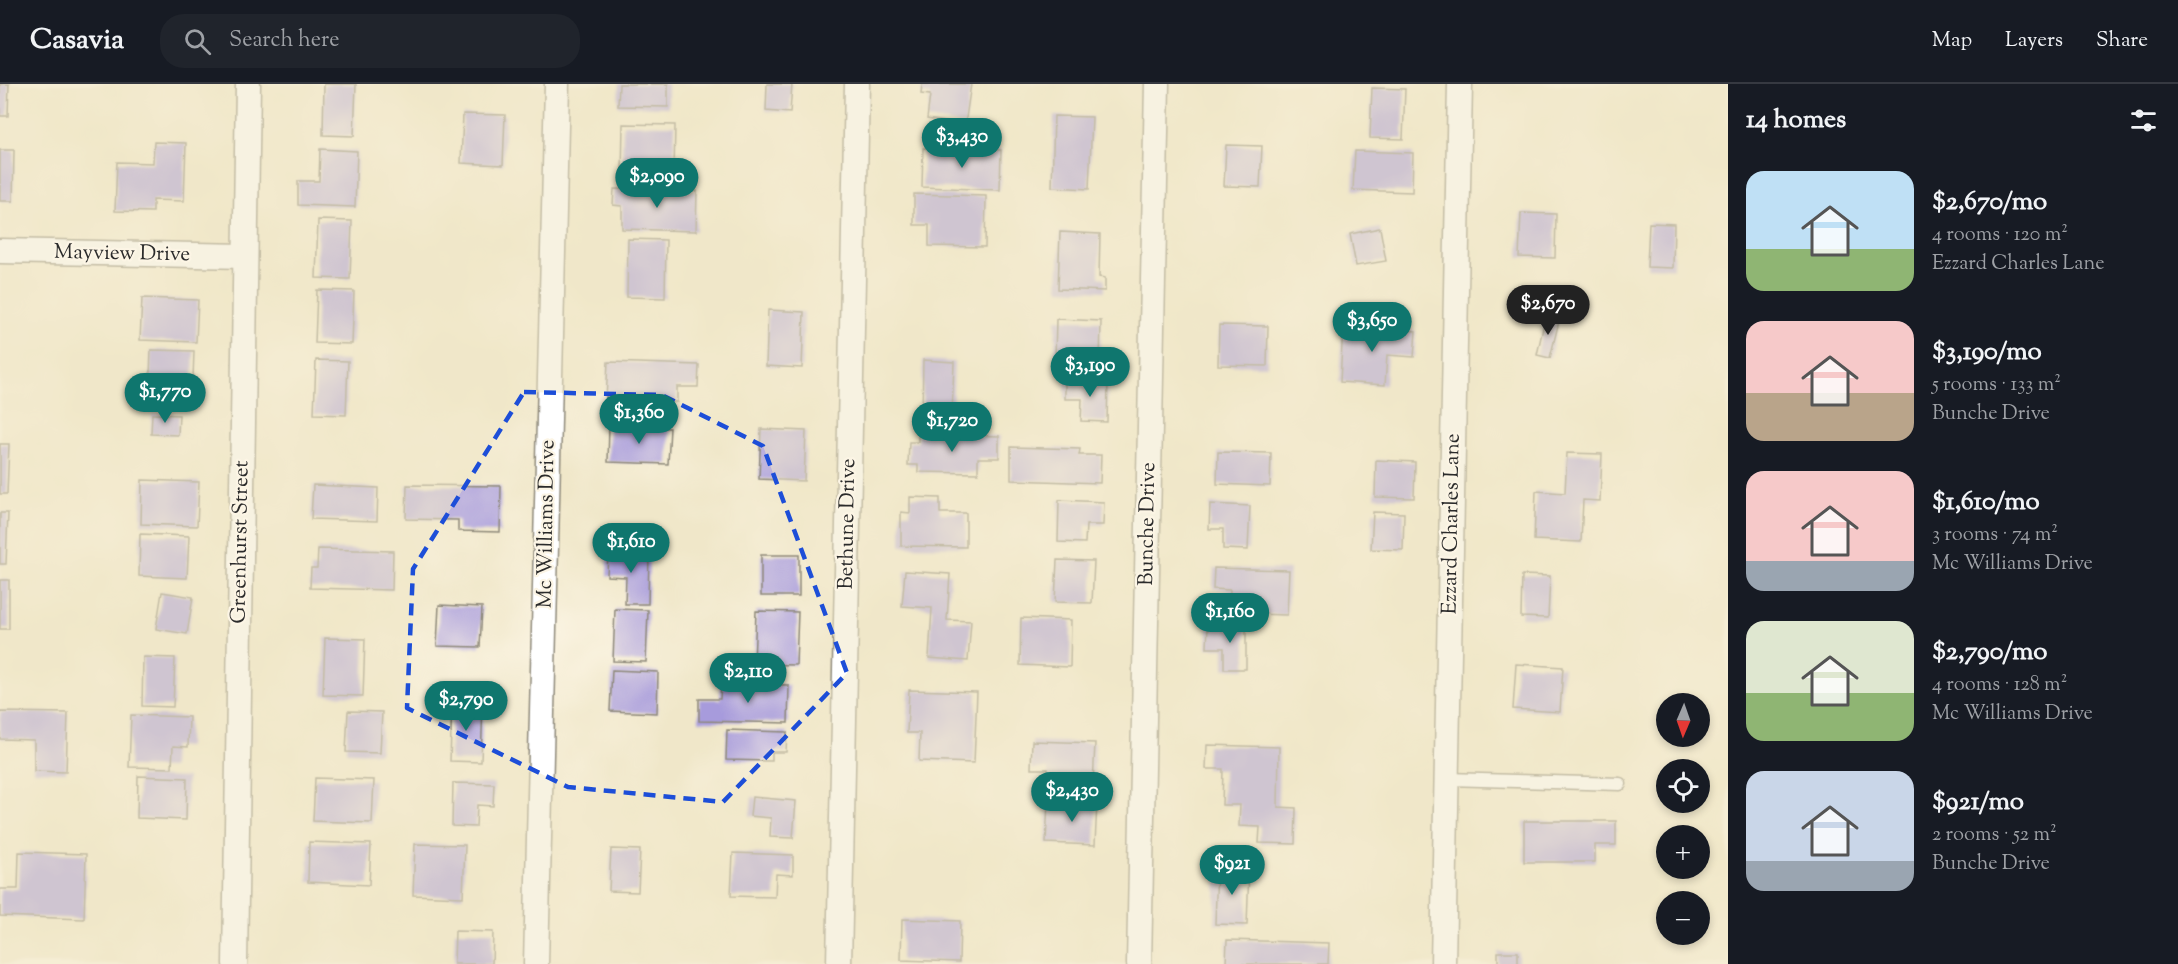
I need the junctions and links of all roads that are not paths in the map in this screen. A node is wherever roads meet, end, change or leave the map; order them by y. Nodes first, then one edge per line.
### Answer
1 (248, 84) edge
2 (557, 84) edge
3 (856, 84) edge
4 (1157, 84) edge
5 (1460, 84) edge
6 (0, 252) edge
7 (245, 256) junction
8 (1447, 779) junction
9 (1620, 784) dead end
10 (235, 964) edge
11 (536, 964) edge
12 (839, 964) edge
13 (1139, 964) edge
14 (1443, 964) edge

1 - 7 street, Greenhurst Street
2 - 11 street, Mc Williams Drive
3 - 12 street, Bethune Drive
4 - 13 street, Bunche Drive
5 - 8 street, Ezzard Charles Lane
6 - 7 street, Mayview Drive
7 - 10 street, Greenhurst Street
8 - 9 lane
8 - 14 street, Ezzard Charles Lane

